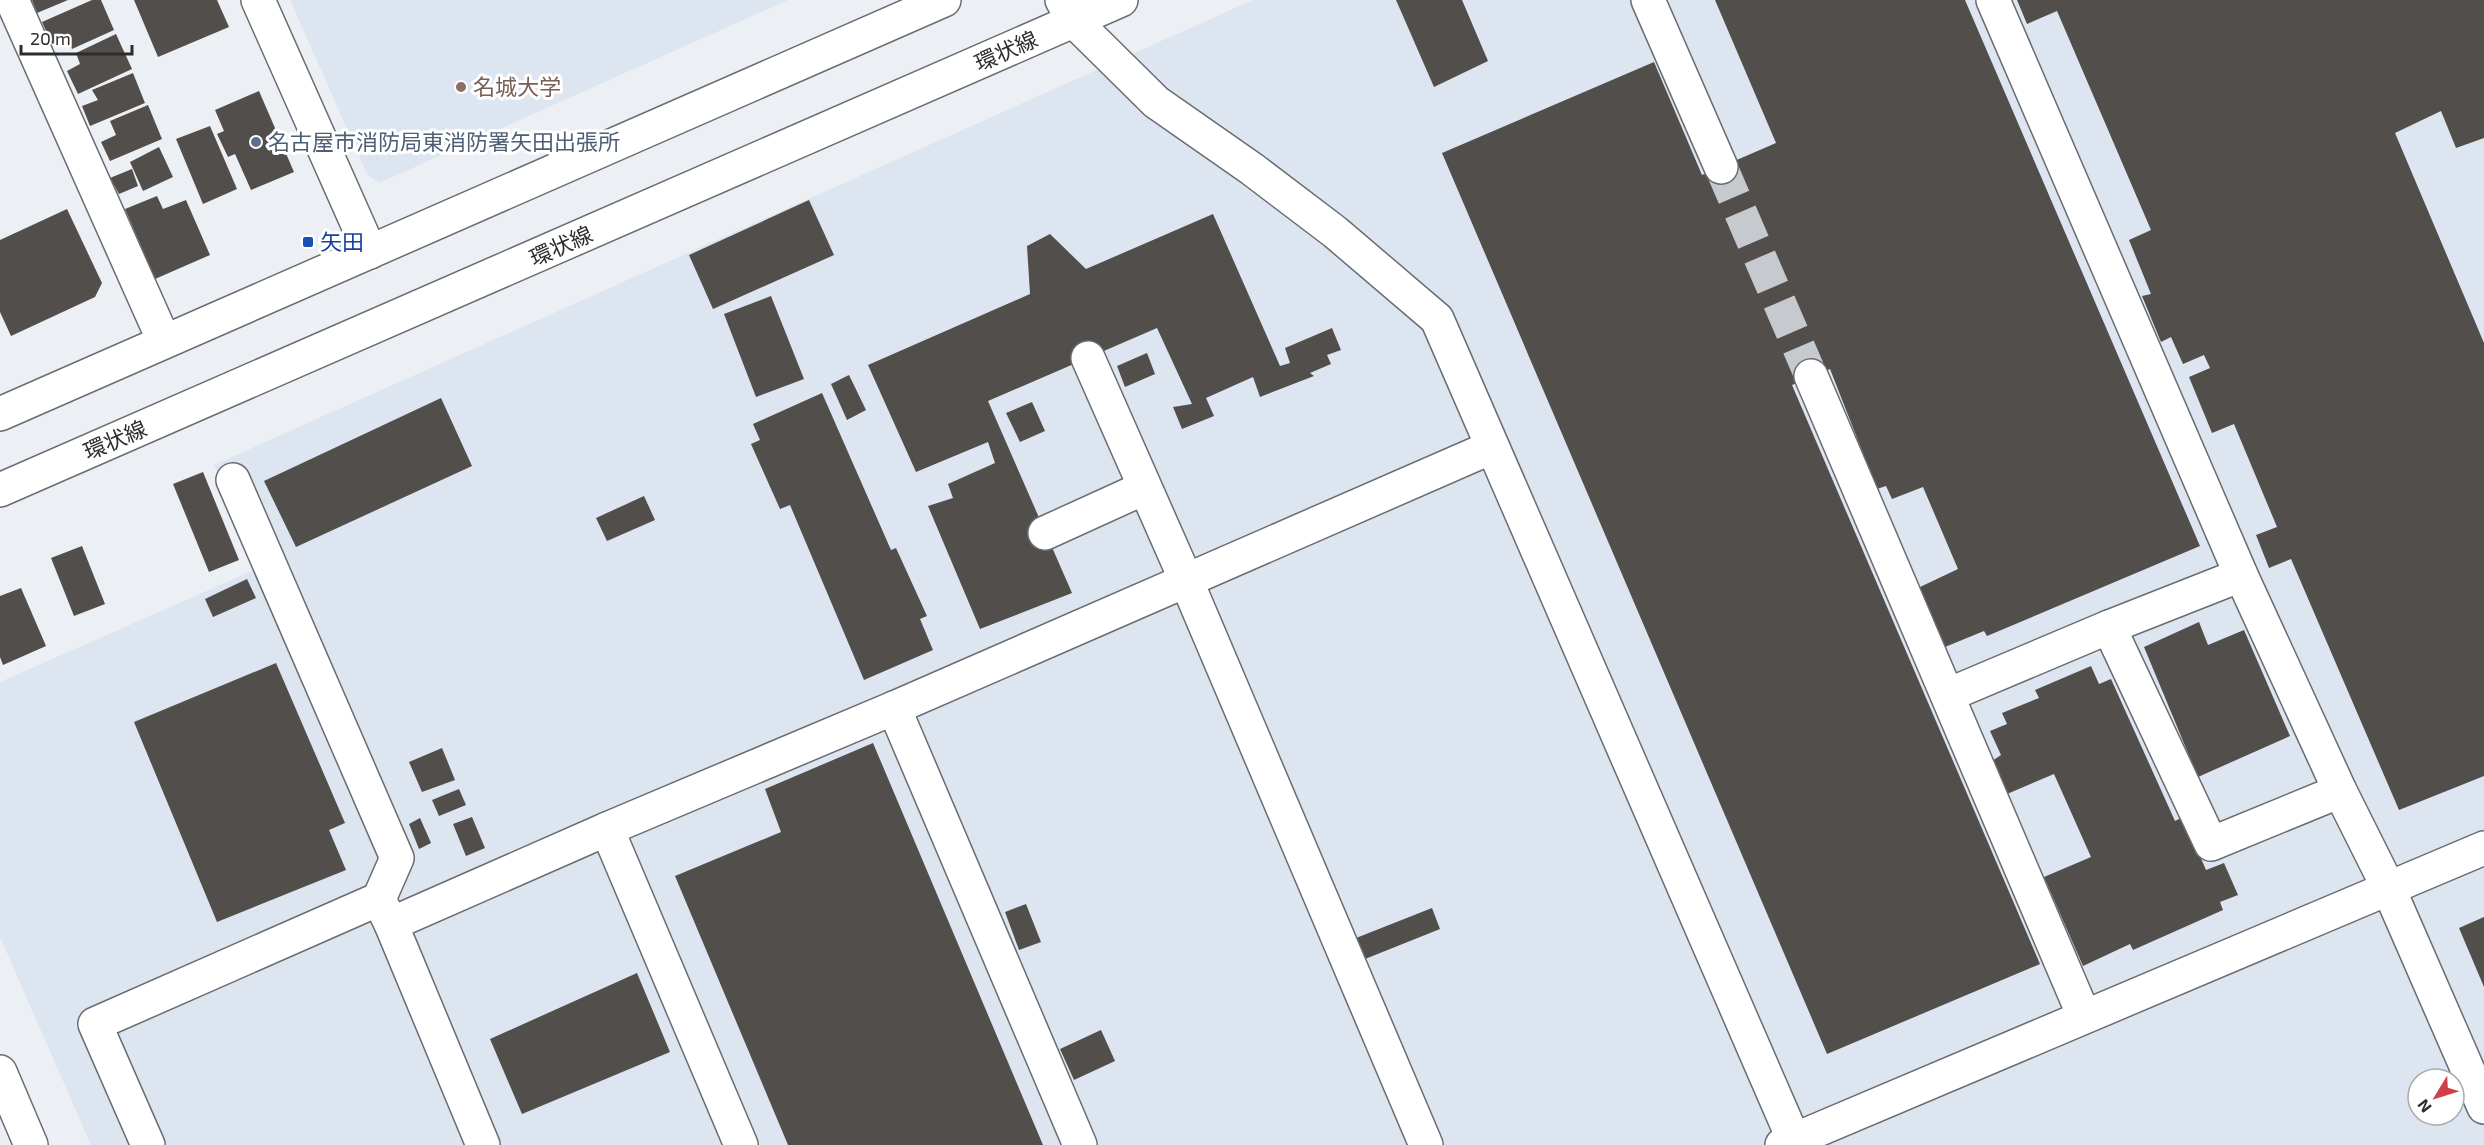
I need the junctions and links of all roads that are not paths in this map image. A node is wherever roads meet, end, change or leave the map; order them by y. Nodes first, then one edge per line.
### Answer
1 (12, 0) edge
2 (258, 0) edge
3 (944, 0) edge
4 (1121, 0) edge
5 (1648, 0) edge
6 (1993, 0) edge
7 (1068, 11) edge
8 (1721, 167) tunnel mouth
9 (370, 252) junction
10 (164, 341) junction
11 (1088, 358) dead end
12 (1811, 376) tunnel mouth
13 (0, 414) edge
14 (1492, 447) junction
15 (233, 480) dead end
16 (1144, 488) junction
17 (0, 490) edge
18 (1045, 533) dead end
19 (2241, 575) junction
20 (1186, 580) junction
21 (2109, 627) junction
22 (1948, 695) junction
23 (894, 708) junction
24 (2340, 791) junction
25 (606, 829) junction
26 (2484, 848) edge
27 (2388, 887) junction
28 (385, 912) junction
29 (2084, 1016) junction
30 (0, 1072) edge
31 (2484, 1107) edge
32 (1791, 1143) edge
33 (31, 1145) edge
34 (148, 1145) edge
35 (483, 1145) edge
36 (741, 1145) edge
37 (1080, 1145) edge
38 (1426, 1145) edge

1 - 10 main road
2 - 9 main road
3 - 9 main road
4 - 7 main road, 環状線
5 - 8 main road
6 - 19 main road
7 - 14 main road
7 - 17 main road, 環状線
9 - 10 main road
10 - 13 main road
11 - 16 main road
12 - 22 main road
14 - 20 main road
14 - 32 main road
15 - 28 main road
16 - 18 main road
16 - 20 main road
19 - 21 main road
19 - 24 main road
20 - 23 main road
20 - 38 main road
21 - 22 main road
21 - 24 main road
22 - 29 main road
23 - 25 main road
23 - 37 main road
24 - 27 main road
25 - 28 main road
25 - 36 main road
26 - 27 main road
27 - 29 main road
27 - 31 main road
28 - 34 main road
28 - 35 main road
29 - 32 main road
30 - 33 main road

